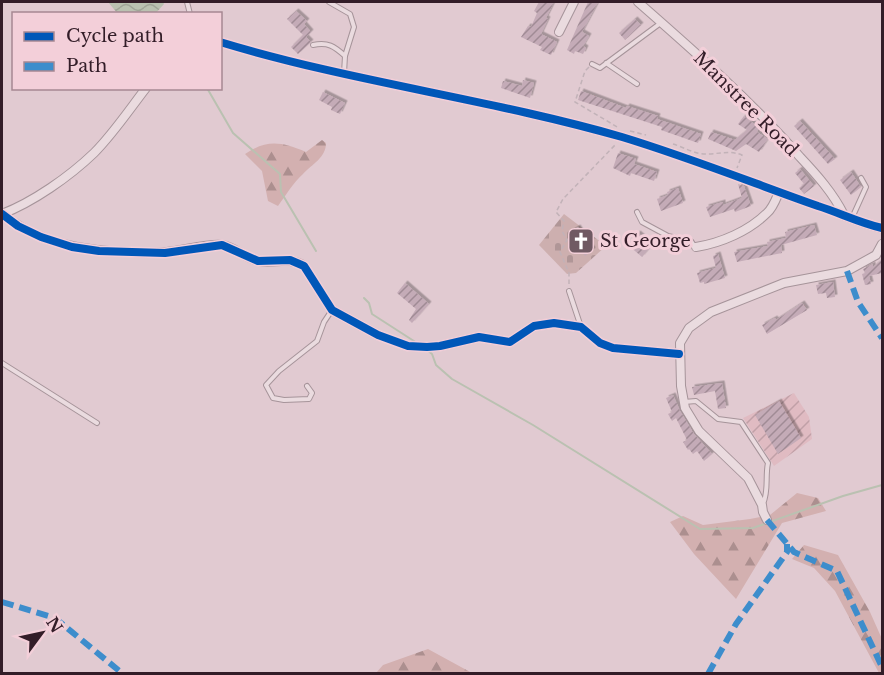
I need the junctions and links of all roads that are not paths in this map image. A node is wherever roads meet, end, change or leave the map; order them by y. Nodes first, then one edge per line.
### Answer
1 (329, 2) edge
2 (574, 2) edge
3 (638, 2) edge
4 (662, 22) junction
5 (559, 32) dead end
6 (222, 43) edge
7 (313, 45) dead end
8 (345, 56) junction
9 (606, 63) junction
10 (592, 64) road end
11 (344, 74) junction
12 (637, 84) dead end
13 (144, 90) edge
14 (861, 178) dead end
15 (779, 192) junction
16 (638, 212) dead end
17 (2, 214) edge
18 (848, 217) junction
19 (882, 228) edge
20 (882, 244) edge
21 (696, 247) joint
22 (879, 257) edge
23 (569, 291) road end
24 (332, 310) junction
25 (581, 327) junction
26 (679, 354) junction
27 (2, 363) edge
28 (307, 386) dead end
29 (684, 402) junction
30 (97, 423) dead end
31 (762, 505) junction
32 (767, 520) dead end

1 - 8 lane
2 - 5 street
3 - 4 street, Manstree Road
4 - 9 lane
4 - 18 street, Manstree Road
6 - 11 street
7 - 8 lane
8 - 11 lane
9 - 10 lane
9 - 12 lane
11 - 15 street
13 - 17 street
14 - 18 lane
15 - 18 street
15 - 21 street
16 - 21 lane
17 - 24 street
18 - 19 street
20 - 22 street
22 - 26 street
23 - 25 lane
24 - 25 street
24 - 28 lane
25 - 26 street
26 - 29 street
27 - 30 lane
29 - 31 street
29 - 31 lane
31 - 32 street

